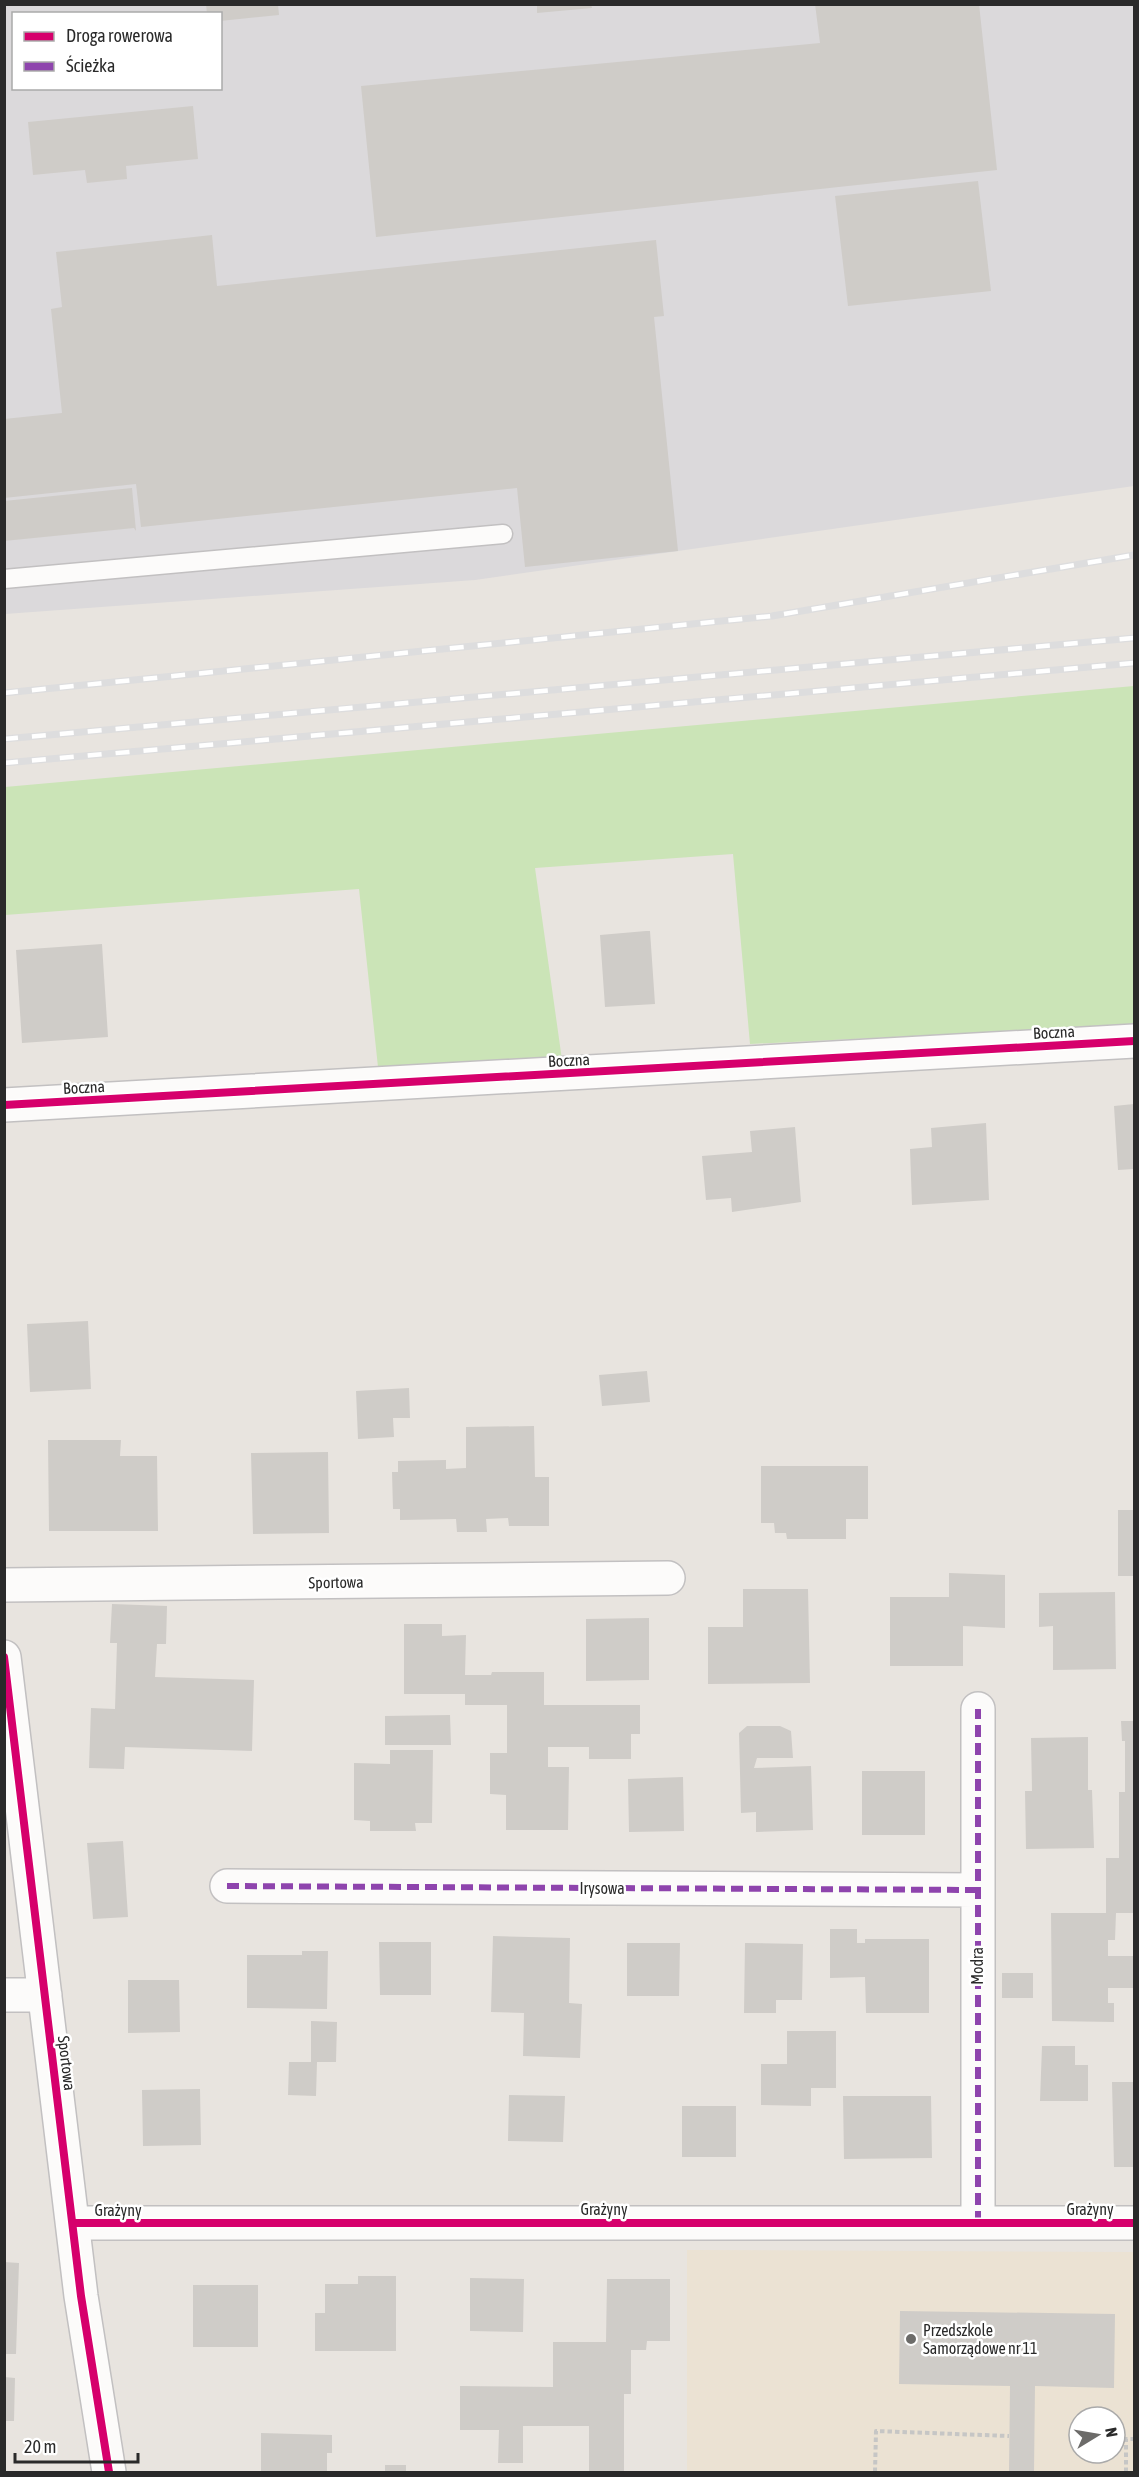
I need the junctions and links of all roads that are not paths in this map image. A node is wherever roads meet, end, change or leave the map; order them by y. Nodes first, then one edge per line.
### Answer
1 (503, 534) dead end
2 (4, 579) edge
3 (1134, 1041) edge
4 (4, 1105) edge
5 (668, 1578) dead end
6 (4, 1585) edge
7 (4, 1657) edge
8 (978, 1709) dead end
9 (227, 1886) dead end
10 (976, 1890) junction
11 (4, 1995) edge
12 (45, 1995) junction
13 (73, 2223) junction
14 (978, 2223) junction
15 (1134, 2223) edge
16 (109, 2472) edge

1 - 2 lane
3 - 4 street, Boczna
5 - 6 street, Sportowa
7 - 12 street, Sportowa
8 - 10 street, Modra
9 - 10 street, Irysowa
10 - 14 street, Modra
11 - 12 street
12 - 13 street, Sportowa
13 - 14 street, Grażyny
13 - 16 street, Sportowa
14 - 15 street, Grażyny

